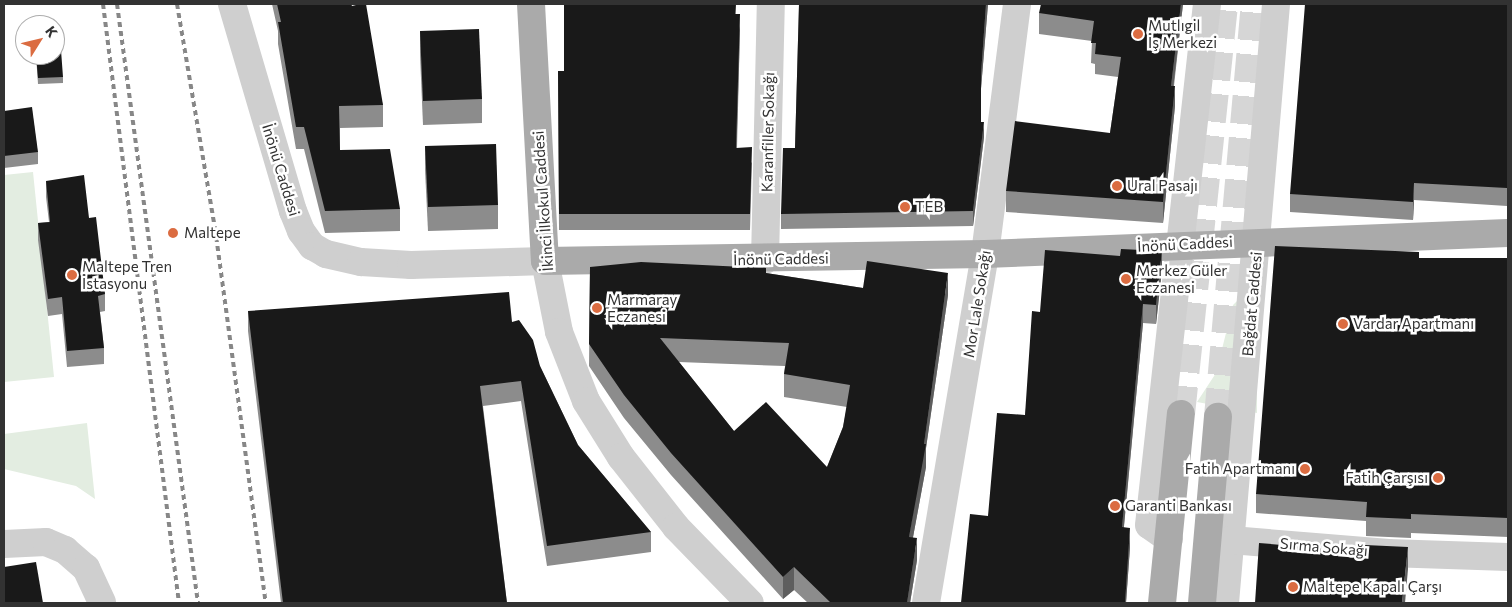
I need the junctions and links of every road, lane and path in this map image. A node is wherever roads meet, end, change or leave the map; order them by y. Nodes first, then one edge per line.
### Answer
1 (232, 4) edge
2 (531, 4) edge
3 (771, 4) edge
4 (1017, 4) edge
5 (1207, 4) edge
6 (1276, 4) edge
7 (1508, 233) edge
8 (1258, 241) junction
9 (1180, 244) junction
10 (986, 254) junction
11 (765, 260) junction
12 (545, 261) junction
13 (1181, 414) tunnel mouth
14 (1218, 417) tunnel mouth
15 (1169, 539) junction
16 (1231, 540) junction
17 (4, 544) edge
18 (1508, 557) edge
19 (102, 603) edge
20 (750, 603) edge
21 (926, 603) edge
22 (1162, 603) edge
23 (1202, 603) edge
24 (1225, 603) edge

1 - 12 street, İnönü Caddesi
2 - 12 main road, İkinci İlkokul Caddesi
3 - 11 street, Karanfiller Sokağı
4 - 10 street, Mor Lale Sokağı
5 - 9 street
6 - 8 street, Bağdat Caddesi
7 - 8 main road, İnönü Caddesi
8 - 9 main road, İnönü Caddesi
8 - 16 street, Bağdat Caddesi
9 - 10 main road, İnönü Caddesi
9 - 15 street
10 - 11 main road, İnönü Caddesi
10 - 21 street, Mor Lale Sokağı
11 - 12 main road, İnönü Caddesi
12 - 20 street, İkinci İlkokul Caddesi
13 - 15 main road
14 - 23 main road
15 - 22 main road
16 - 18 street, Sırma Sokağı
16 - 24 street, Bağdat Caddesi
17 - 19 street

